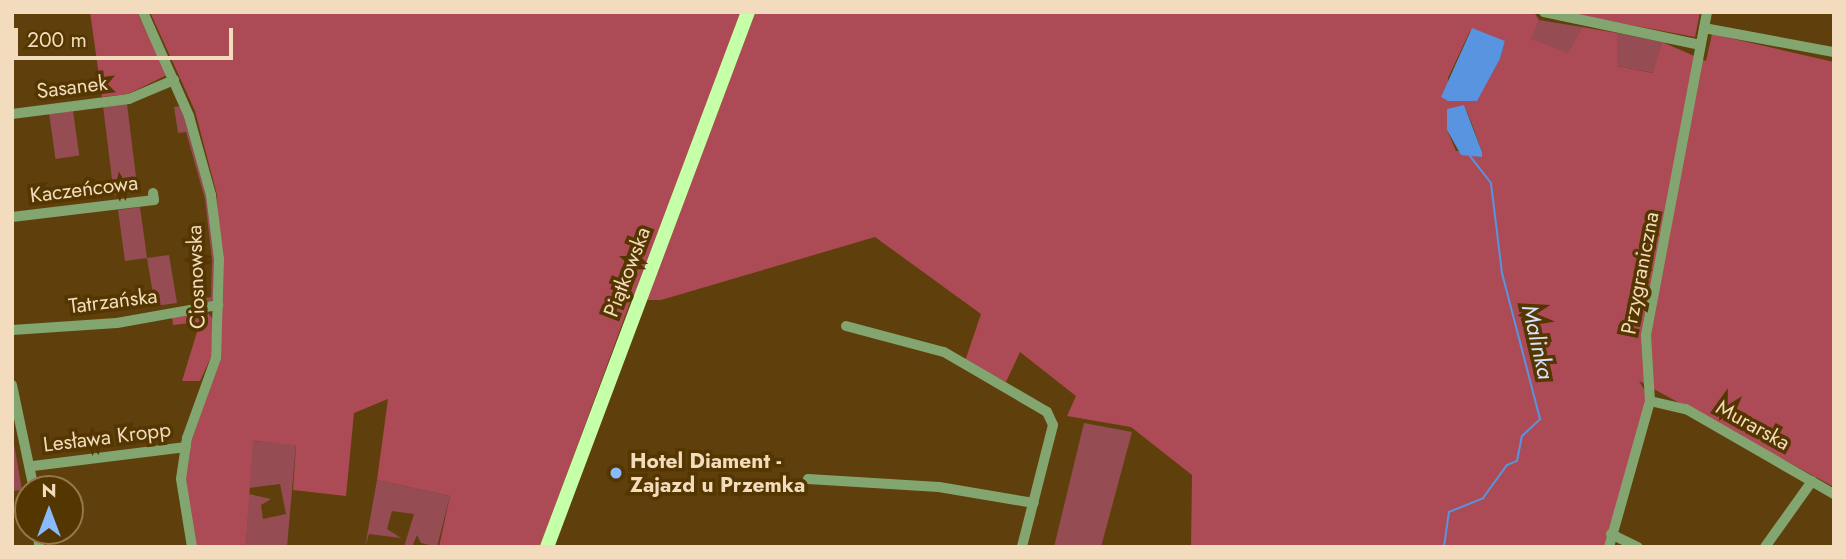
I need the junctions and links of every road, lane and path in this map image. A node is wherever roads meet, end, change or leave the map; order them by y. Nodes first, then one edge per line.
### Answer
1 (143, 12) edge
2 (748, 12) edge
3 (1544, 12) edge
4 (1707, 12) edge
5 (1704, 28) junction
6 (1701, 45) junction
7 (1834, 52) edge
8 (174, 80) junction
9 (12, 114) edge
10 (153, 193) dead end
11 (12, 217) edge
12 (218, 305) junction
13 (846, 326) dead end
14 (12, 330) edge
15 (12, 385) edge
16 (1650, 401) junction
17 (186, 447) junction
18 (33, 466) junction
19 (33, 475) edge
20 (808, 479) dead end
21 (1812, 481) junction
22 (1834, 494) edge
23 (1034, 503) junction
24 (1611, 534) junction
25 (192, 547) edge
26 (547, 547) edge
27 (1021, 547) edge
28 (1609, 547) edge
29 (1638, 547) edge
30 (1765, 547) edge

1 - 8 street, Ciosnowska
2 - 26 main road, Piątkowska
3 - 6 street
4 - 5 street, Przygraniczna
5 - 6 street, Przygraniczna
5 - 7 street
6 - 16 street, Przygraniczna
8 - 9 street, Sasanek
8 - 12 street, Ciosnowska
10 - 11 street, Kaczeńcowa
12 - 14 street, Tatrzańska
12 - 17 street, Ciosnowska
13 - 23 street
15 - 18 street
16 - 21 street, Murarska
16 - 24 street, Przygraniczna
17 - 18 street, Lesława Kropp
17 - 25 street, Ciosnowska
18 - 19 street
20 - 23 street
21 - 22 street, Murarska
21 - 30 street
23 - 27 street
24 - 28 street, Przygraniczna
24 - 29 street

